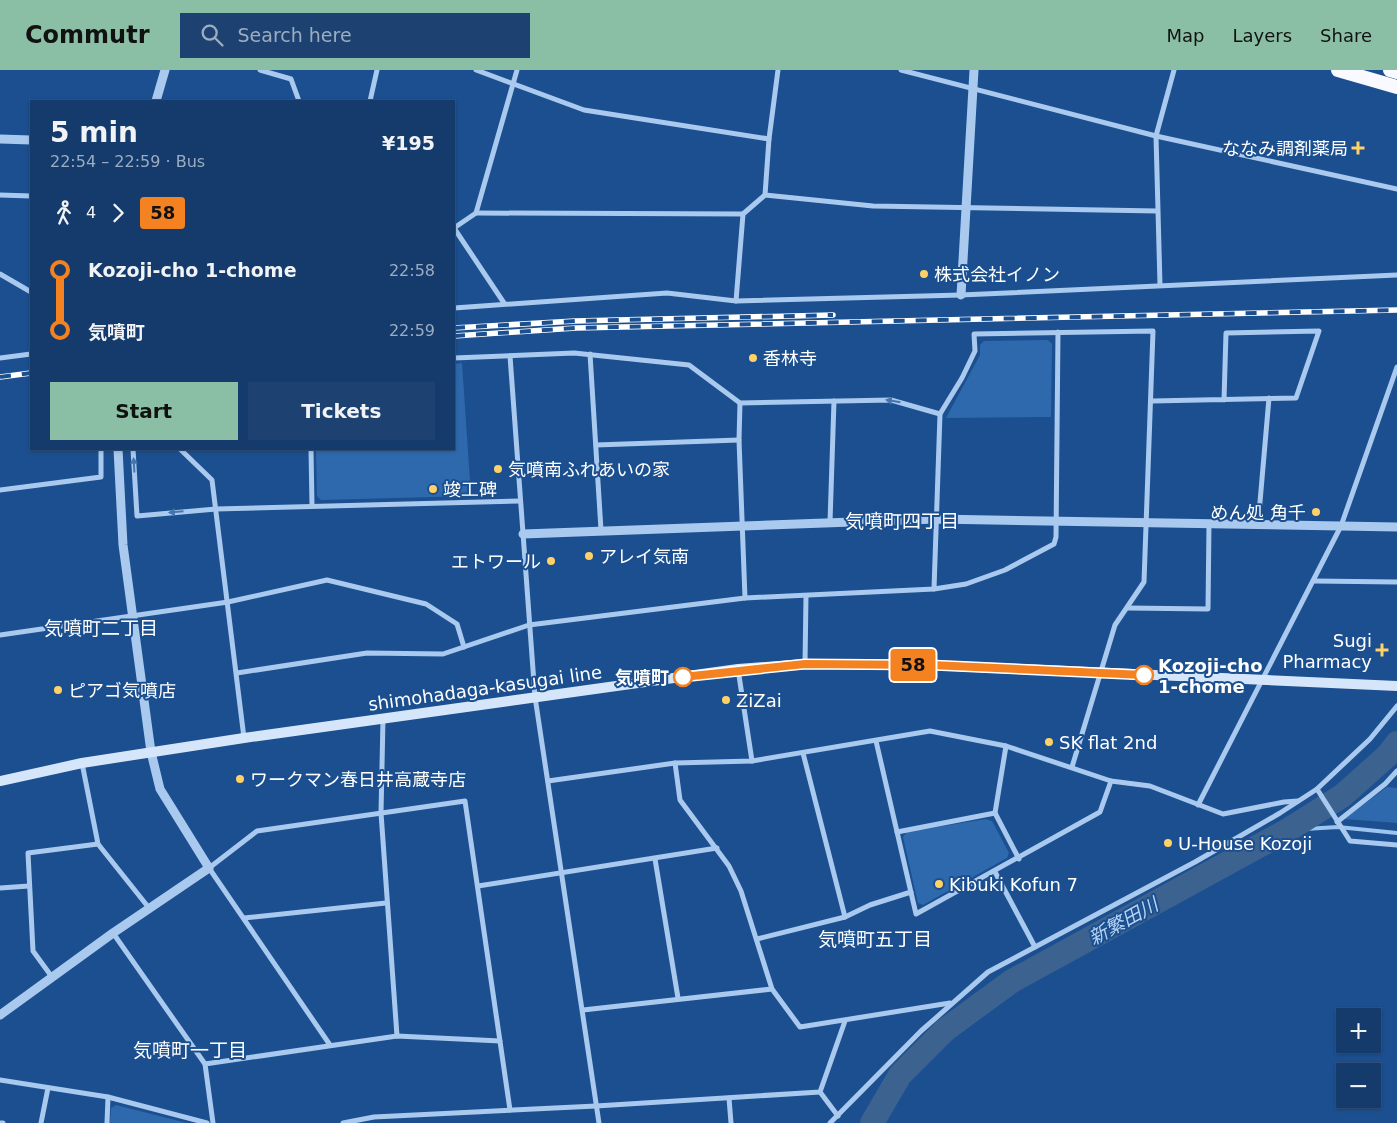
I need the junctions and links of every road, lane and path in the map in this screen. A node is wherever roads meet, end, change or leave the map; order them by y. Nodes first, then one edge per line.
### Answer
1 (165, 70) edge
2 (260, 70) edge
3 (377, 70) edge
4 (476, 70) edge
5 (517, 70) edge
6 (778, 70) edge
7 (901, 70) edge
8 (974, 70) edge
9 (1174, 70) edge
10 (1338, 70) edge
11 (1390, 70) edge
12 (1397, 72) edge
13 (513, 83) junction
14 (1397, 87) edge
15 (973, 88) junction
16 (156, 100) edge
17 (299, 100) edge
18 (370, 100) edge
19 (1156, 136) junction
20 (0, 139) edge
21 (769, 139) junction
22 (30, 140) edge
23 (1397, 189) edge
24 (766, 194) junction
25 (0, 195) edge
26 (30, 196) edge
27 (967, 207) junction
28 (1157, 211) junction
29 (476, 213) junction
30 (743, 214) junction
31 (455, 227) edge
32 (455, 230) edge
33 (0, 274) edge
34 (1397, 276) edge
35 (1160, 285) junction
36 (30, 291) edge
37 (961, 295) junction
38 (736, 301) junction
39 (504, 303) junction
40 (455, 308) edge
41 (1058, 332) junction
42 (30, 354) edge
43 (590, 354) junction
44 (510, 356) junction
45 (0, 358) edge
46 (455, 358) edge
47 (1397, 367) edge
48 (1269, 398) junction
49 (1224, 400) junction
50 (834, 401) junction
51 (1152, 402) junction
52 (740, 403) junction
53 (940, 414) junction
54 (739, 440) junction
55 (596, 445) junction
56 (101, 450) edge
57 (118, 450) edge
58 (133, 450) edge
59 (181, 450) edge
60 (311, 450) edge
61 (0, 490) edge
62 (520, 501) junction
63 (312, 506) junction
64 (216, 509) junction
65 (936, 519) junction
66 (1056, 521) junction
67 (830, 522) junction
68 (1146, 523) junction
69 (1209, 524) junction
70 (742, 525) junction
71 (1258, 525) junction
72 (1341, 526) junction
73 (1397, 527) edge
74 (601, 530) junction
75 (523, 534) junction
76 (1314, 581) junction
77 (1397, 582) edge
78 (934, 589) junction
79 (806, 596) junction
80 (745, 598) junction
81 (228, 602) junction
82 (1128, 608) junction
83 (132, 617) junction
84 (529, 625) junction
85 (0, 635) edge
86 (464, 647) junction
87 (805, 664) junction
88 (738, 669) junction
89 (237, 673) junction
90 (1101, 674) junction
91 (1263, 681) junction
92 (1397, 686) edge
93 (535, 697) junction
94 (1397, 706) edge
95 (384, 718) junction
96 (244, 738) junction
97 (876, 741) junction
98 (1006, 746) junction
99 (151, 752) junction
100 (803, 754) junction
101 (752, 761) junction
102 (82, 763) junction
103 (675, 763) junction
104 (1072, 767) junction
105 (1397, 771) edge
106 (0, 781) edge
107 (548, 781) junction
108 (1111, 781) junction
109 (1316, 789) junction
110 (1298, 801) junction
111 (1198, 805) junction
112 (381, 813) junction
113 (995, 813) junction
114 (1337, 822) junction
115 (897, 832) junction
116 (98, 844) junction
117 (1397, 844) edge
118 (717, 848) junction
119 (655, 859) junction
120 (1019, 859) junction
121 (209, 868) junction
122 (995, 872) junction
123 (561, 874) junction
124 (29, 886) junction
125 (478, 886) junction
126 (0, 888) edge
127 (911, 892) junction
128 (386, 903) junction
129 (149, 908) junction
130 (845, 917) junction
131 (244, 918) junction
132 (113, 933) junction
133 (757, 940) junction
134 (1035, 947) junction
135 (52, 977) junction
136 (772, 989) junction
137 (678, 998) junction
138 (951, 1003) junction
139 (583, 1010) junction
140 (0, 1014) edge
141 (845, 1021) junction
142 (397, 1036) junction
143 (500, 1040) junction
144 (330, 1045) junction
145 (205, 1064) junction
146 (0, 1080) edge
147 (48, 1088) junction
148 (820, 1092) junction
149 (108, 1097) junction
150 (729, 1098) junction
151 (596, 1106) junction
152 (510, 1110) junction
153 (838, 1116) junction
154 (375, 1120) edge
155 (41, 1123) edge
156 (107, 1123) edge
157 (207, 1123) edge
158 (213, 1123) edge
159 (343, 1123) edge
160 (599, 1123) edge
161 (731, 1123) edge
162 (830, 1123) edge

1 - 16 street
2 - 17 street
3 - 18 street
4 - 13 street
5 - 13 street
6 - 21 street
7 - 15 street
8 - 15 street
9 - 19 street
10 - 14 highway
11 - 12 highway
13 - 21 street
13 - 29 street
15 - 19 street
15 - 27 street
19 - 23 street
19 - 28 street
20 - 22 street
21 - 24 street
24 - 27 street
24 - 30 street
25 - 26 street
27 - 28 street
27 - 37 street
28 - 35 street
29 - 30 street
29 - 31 street
30 - 38 street
32 - 39 street
33 - 36 street
34 - 35 street
35 - 37 street
37 - 38 street
38 - 39 street
39 - 40 street
41 - 51 street
41 - 53 street
41 - 66 street
42 - 45 street
43 - 44 street
43 - 52 street
43 - 55 street
44 - 46 street
44 - 62 street
47 - 72 street
48 - 49 street
48 - 49 street
48 - 71 street
49 - 51 street
50 - 52 street
53 -> 50 street
50 - 67 street
51 - 68 street
52 - 54 street
53 - 65 street
54 - 55 street
54 - 70 street
55 - 74 street
56 - 61 street
57 - 83 street
64 -> 58 street
59 - 64 street
60 - 63 street
62 - 63 street
62 - 75 street
63 - 64 street
64 - 81 street
65 - 66 street
65 - 67 street
65 - 78 street
66 - 68 street
66 - 78 street
67 - 70 street
68 - 69 street
68 - 82 street
69 - 71 street
69 - 82 street
70 - 74 street
70 - 80 street
71 - 72 street
72 - 73 street
72 - 76 street
74 - 75 street
75 - 84 street
76 - 77 street
76 - 91 street
78 - 79 street
79 - 80 street
79 - 87 street
80 - 84 street
81 - 83 street
81 - 86 street
81 - 89 street
82 - 90 street
83 - 85 street
83 - 99 street
84 - 86 street
84 - 93 street
86 - 89 street
87 - 88 main road, shimohadaga-kasugai line
87 - 90 main road, shimohadaga-kasugai line
88 - 93 main road, shimohadaga-kasugai line
88 - 101 street
89 - 96 street
90 - 91 main road, shimohadaga-kasugai line
90 - 104 street
91 - 92 main road, shimohadaga-kasugai line
91 - 111 street
93 - 95 main road, shimohadaga-kasugai line
93 - 107 street
94 - 109 street
95 - 96 main road, shimohadaga-kasugai line
95 - 112 street
96 - 99 main road, shimohadaga-kasugai line
97 - 98 street
97 - 100 street
97 - 115 street
98 - 104 street
98 - 113 street
99 - 102 main road, shimohadaga-kasugai line
99 - 121 street
100 - 101 street
100 - 130 street
101 - 103 street
102 - 106 main road, shimohadaga-kasugai line
102 - 116 street
103 - 107 street
103 - 118 street
104 - 108 street
105 - 114 street
107 - 123 street
108 - 111 street
108 - 120 street
109 - 110 street
109 - 114 street
110 - 111 street
110 - 134 street
112 - 121 street
112 - 125 street
112 - 128 street
113 - 115 street
113 - 120 street
114 - 117 street
115 - 127 street
116 - 124 street
116 - 129 street
118 - 119 street
118 - 133 street
119 - 123 street
119 - 137 street
120 - 122 street
121 - 129 street
121 - 131 street
122 - 127 street
122 - 134 street
123 - 125 street
123 - 139 street
124 - 126 street
124 - 135 street
125 - 143 street
127 - 130 street
128 - 131 street
128 - 142 street
129 - 132 street
130 - 133 street
131 - 144 street
132 - 135 street
132 - 145 street
133 - 136 street
134 - 138 street
135 - 140 street
136 - 137 street
136 - 141 street
137 - 139 street
138 - 141 street
138 - 153 street
139 - 151 street
141 - 148 street
142 - 143 street
142 - 144 street
143 - 152 street
144 - 145 street
145 - 158 street
146 - 147 street
147 - 149 street
147 - 155 street
148 - 150 street
148 - 153 street
149 - 156 street
149 - 157 street
150 - 151 street
150 - 161 street
151 - 152 street
151 - 160 street
152 - 154 street
153 - 162 street
154 - 159 street

